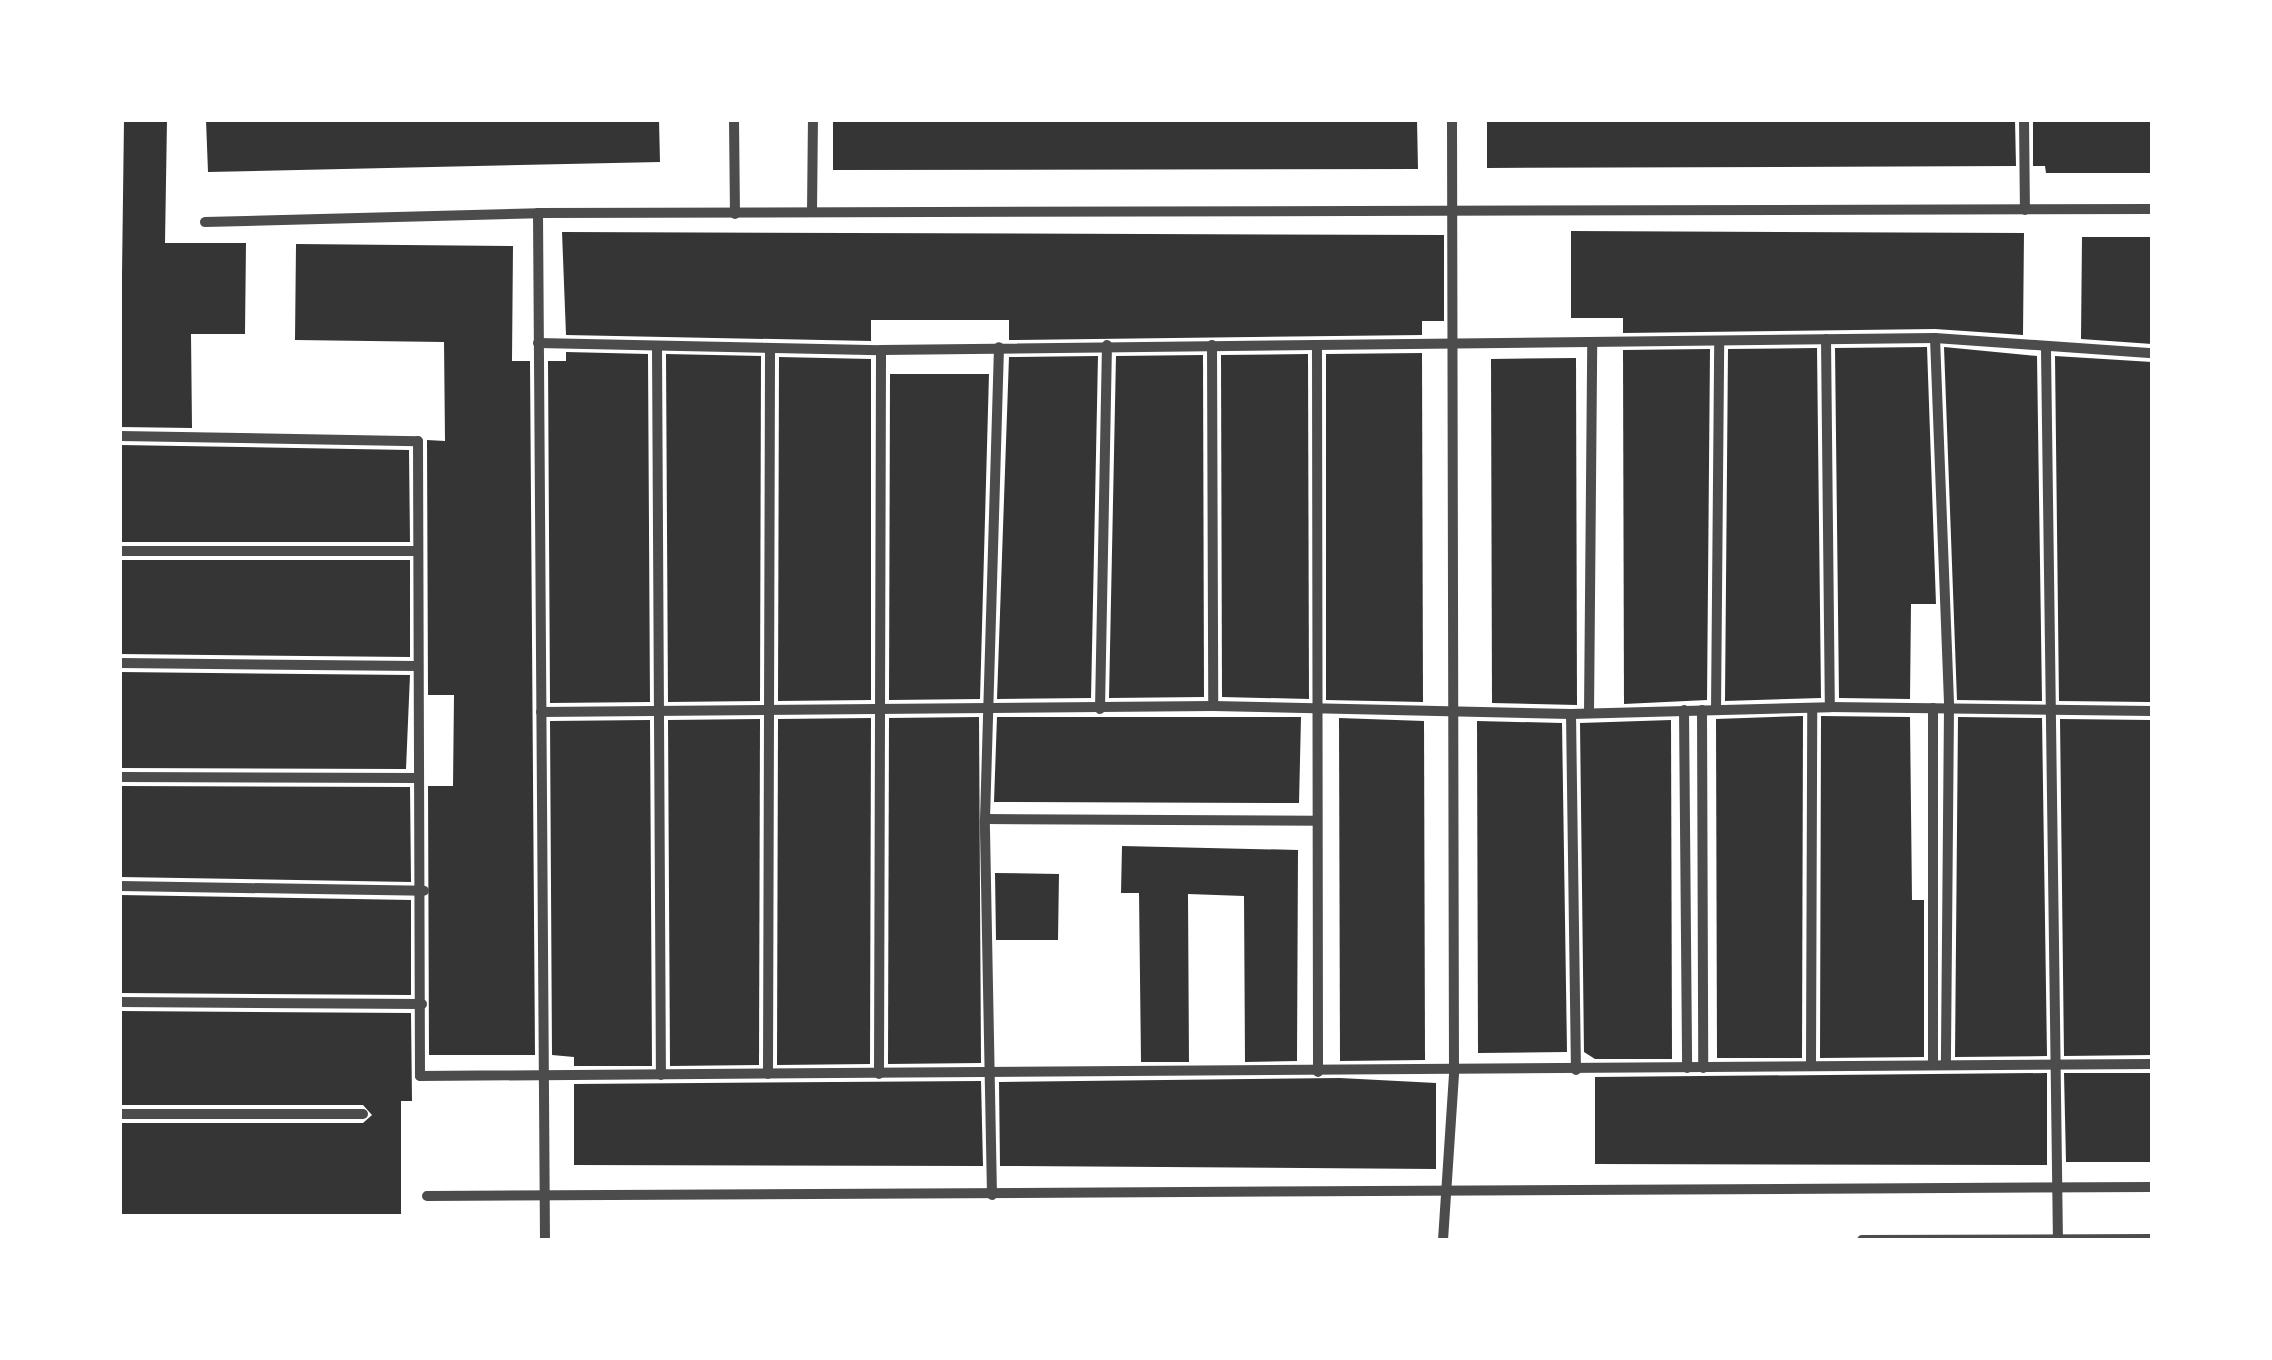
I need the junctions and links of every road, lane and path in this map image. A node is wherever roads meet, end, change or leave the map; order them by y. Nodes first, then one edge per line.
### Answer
1 (734, 120) edge
2 (813, 120) edge
3 (1452, 120) edge
4 (2024, 120) edge
5 (1454, 210) junction
6 (2025, 210) junction
7 (2152, 210) edge
8 (812, 212) junction
9 (538, 213) junction
10 (735, 214) junction
11 (205, 222) dead end
12 (1936, 338) junction
13 (1826, 339) junction
14 (1592, 342) junction
15 (1719, 342) junction
16 (538, 344) junction
17 (1107, 345) junction
18 (1212, 346) junction
19 (1316, 346) junction
20 (1454, 346) junction
21 (658, 347) junction
22 (999, 347) junction
23 (770, 348) junction
24 (881, 350) junction
25 (2046, 350) junction
26 (2152, 353) edge
27 (120, 436) edge
28 (120, 551) edge
29 (417, 551) junction
30 (120, 663) edge
31 (418, 666) junction
32 (1214, 706) junction
33 (1830, 706) junction
34 (1812, 708) junction
35 (1933, 708) junction
36 (1949, 708) junction
37 (1456, 709) junction
38 (768, 710) junction
39 (880, 710) junction
40 (1100, 710) junction
41 (1318, 710) junction
42 (1684, 710) junction
43 (1702, 710) junction
44 (1716, 710) junction
45 (658, 711) junction
46 (992, 711) junction
47 (2152, 711) edge
48 (540, 712) junction
49 (2052, 712) junction
50 (1589, 713) junction
51 (1572, 714) junction
52 (120, 777) edge
53 (419, 778) junction
54 (985, 819) junction
55 (1316, 822) junction
56 (120, 886) edge
57 (424, 891) junction
58 (120, 1002) edge
59 (422, 1004) junction
60 (1934, 1063) junction
61 (1946, 1063) junction
62 (2060, 1064) junction
63 (2152, 1064) edge
64 (1811, 1066) junction
65 (1687, 1068) junction
66 (1703, 1068) junction
67 (1576, 1070) junction
68 (1318, 1072) junction
69 (546, 1074) junction
70 (768, 1074) junction
71 (880, 1074) junction
72 (1454, 1074) junction
73 (661, 1075) junction
74 (990, 1077) junction
75 (120, 1114) edge
76 (363, 1114) dead end
77 (2057, 1186) junction
78 (2152, 1187) edge
79 (1446, 1190) junction
80 (992, 1195) junction
81 (427, 1196) dead end
82 (545, 1196) junction
83 (2152, 1239) edge
84 (545, 1240) edge
85 (1442, 1240) edge
86 (1862, 1240) edge
87 (2058, 1240) edge

1 - 10 street
2 - 8 street
3 - 5 street
4 - 6 street
5 - 6 street
5 - 8 street
5 - 20 street
6 - 7 street
8 - 10 street
9 - 10 street
9 - 11 street
9 - 16 street
12 - 13 street
12 - 25 street
12 - 36 street
13 - 15 street
13 - 33 street
14 - 15 street
14 - 20 street
14 - 50 street
15 - 44 street
16 - 21 street
16 - 48 street
17 - 18 street
17 - 22 street
17 - 40 street
18 - 19 street
18 - 32 street
19 - 20 street
19 - 41 street
20 - 37 street
21 - 23 street
21 - 45 street
22 - 24 street
22 - 46 street
23 - 24 street
23 - 38 street
24 - 39 street
25 - 26 street
25 - 49 street
27 - 29 street
28 - 29 street
29 - 31 street
30 - 31 street
31 - 53 street
32 - 40 street
32 - 41 street
33 - 34 street
33 - 35 street
34 - 44 street
34 - 64 street
35 - 36 street
35 - 60 street
36 - 49 street
36 - 61 street
37 - 41 street
37 - 51 street
37 - 72 street
38 - 39 street
38 - 45 street
38 - 70 street
39 - 46 street
39 - 71 street
40 - 46 street
41 - 55 street
42 - 43 street
42 - 50 street
42 - 65 street
43 - 44 street
43 - 66 street
45 - 48 street
45 - 73 street
46 - 54 street
47 - 49 street
48 - 69 street
49 - 62 street
50 - 51 street
51 - 67 street
52 - 53 street
53 - 57 street
54 - 55 street
54 - 74 street
55 - 68 street
56 - 57 street
57 - 59 street
58 - 59 street
59 - 69 street
60 - 61 street
60 - 64 street
61 - 62 street
62 - 63 street
62 - 77 street
64 - 66 street
65 - 66 street
65 - 67 street
67 - 72 street
68 - 72 street
68 - 74 street
69 - 73 street
69 - 82 street
70 - 71 street
70 - 73 street
71 - 74 street
72 - 79 street
74 - 80 street
75 - 76 street
77 - 78 street
77 - 79 street
77 - 87 street
79 - 80 street
79 - 85 street
80 - 82 street
81 - 82 street
82 - 84 street
83 - 87 street
86 - 87 street

